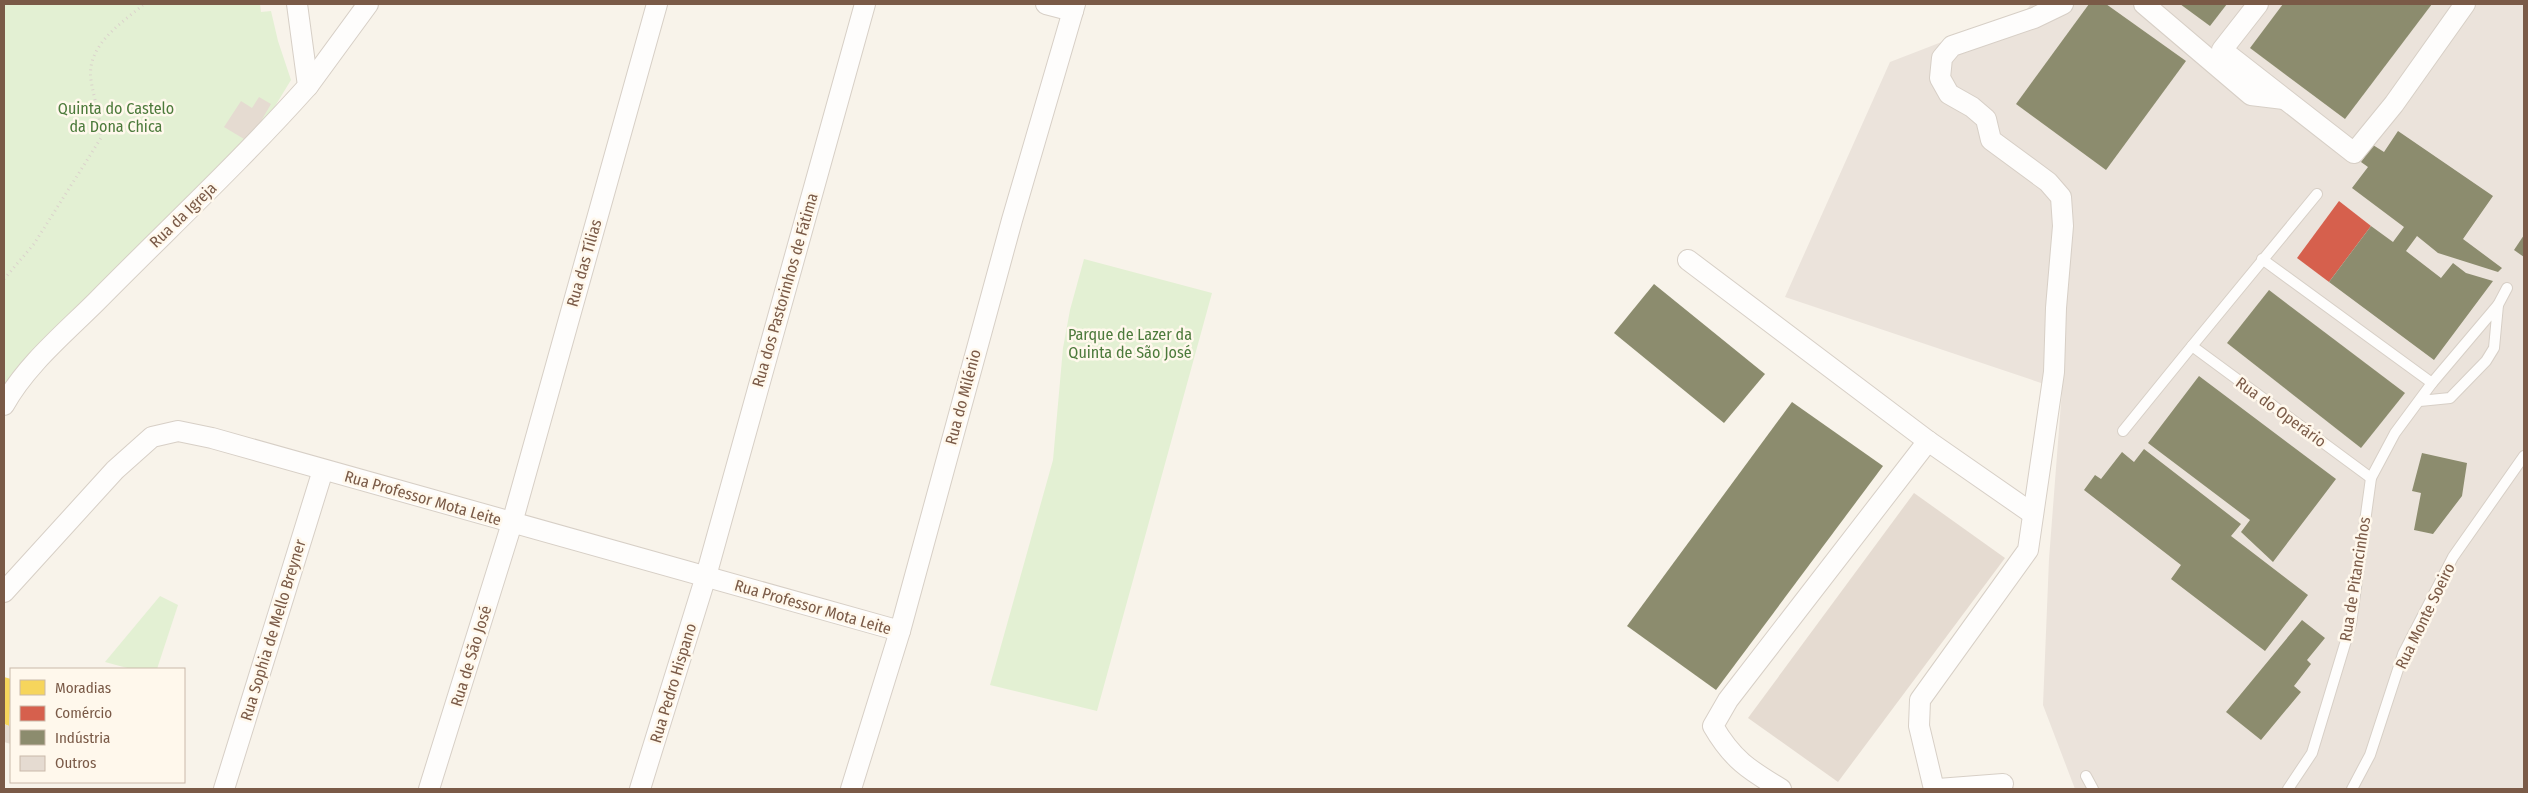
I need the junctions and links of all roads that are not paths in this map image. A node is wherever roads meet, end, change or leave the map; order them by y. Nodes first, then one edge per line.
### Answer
1 (297, 4) edge
2 (368, 4) edge
3 (657, 4) edge
4 (865, 4) edge
5 (1046, 4) edge
6 (2063, 4) edge
7 (2144, 4) edge
8 (2258, 4) edge
9 (2465, 4) edge
10 (1074, 8) edge
11 (308, 86) junction
12 (2284, 99) junction
13 (2317, 194) dead end
14 (2262, 259) junction
15 (1688, 260) dead end
16 (2507, 288) dead end
17 (2498, 305) junction
18 (2192, 346) junction
19 (2432, 384) junction
20 (2420, 401) junction
21 (4, 405) edge
22 (2123, 431) dead end
23 (1928, 441) junction
24 (2524, 456) edge
25 (323, 470) junction
26 (2371, 478) junction
27 (2034, 514) junction
28 (512, 523) junction
29 (706, 576) junction
30 (4, 592) edge
31 (900, 631) junction
32 (2086, 776) dead end
33 (2003, 784) dead end
34 (224, 789) edge
35 (429, 789) edge
36 (640, 789) edge
37 (851, 789) edge
38 (1781, 789) edge
39 (1934, 789) edge
40 (1938, 789) edge
41 (2094, 789) edge
42 (2288, 789) edge
43 (2352, 789) edge

1 - 11 street
2 - 11 street, Rua da Igreja
3 - 28 street, Rua das Tílias
4 - 29 street, Rua dos Pastorinhos de Fátima
5 - 10 street
6 - 27 street
7 - 12 street
8 - 12 street
9 - 12 street
10 - 31 street, Rua do Milénio
11 - 21 street, Rua da Igreja
13 - 14 lane
14 - 18 lane
14 - 19 lane
15 - 23 street
16 - 17 lane, Rua de Pitancinhos
17 - 19 lane, Rua de Pitancinhos
17 - 20 lane, Rua de Pitancinhos
18 - 22 lane
18 - 26 lane, Rua do Operário
19 - 20 lane, Rua de Pitancinhos
20 - 26 lane, Rua de Pitancinhos
23 - 27 street
23 - 38 street
24 - 43 lane, Rua Monte Soeiro
25 - 28 street, Rua Professor Mota Leite
25 - 30 street, Rua Professor Mota Leite
25 - 34 street, Rua Sophia de Mello Breyner
26 - 42 lane, Rua de Pitancinhos
27 - 39 street
28 - 29 street, Rua Professor Mota Leite
28 - 35 street, Rua de São José
29 - 31 street, Rua Professor Mota Leite
29 - 36 street, Rua Pedro Hispano
31 - 37 street, Rua do Milénio
32 - 41 lane
33 - 40 street

